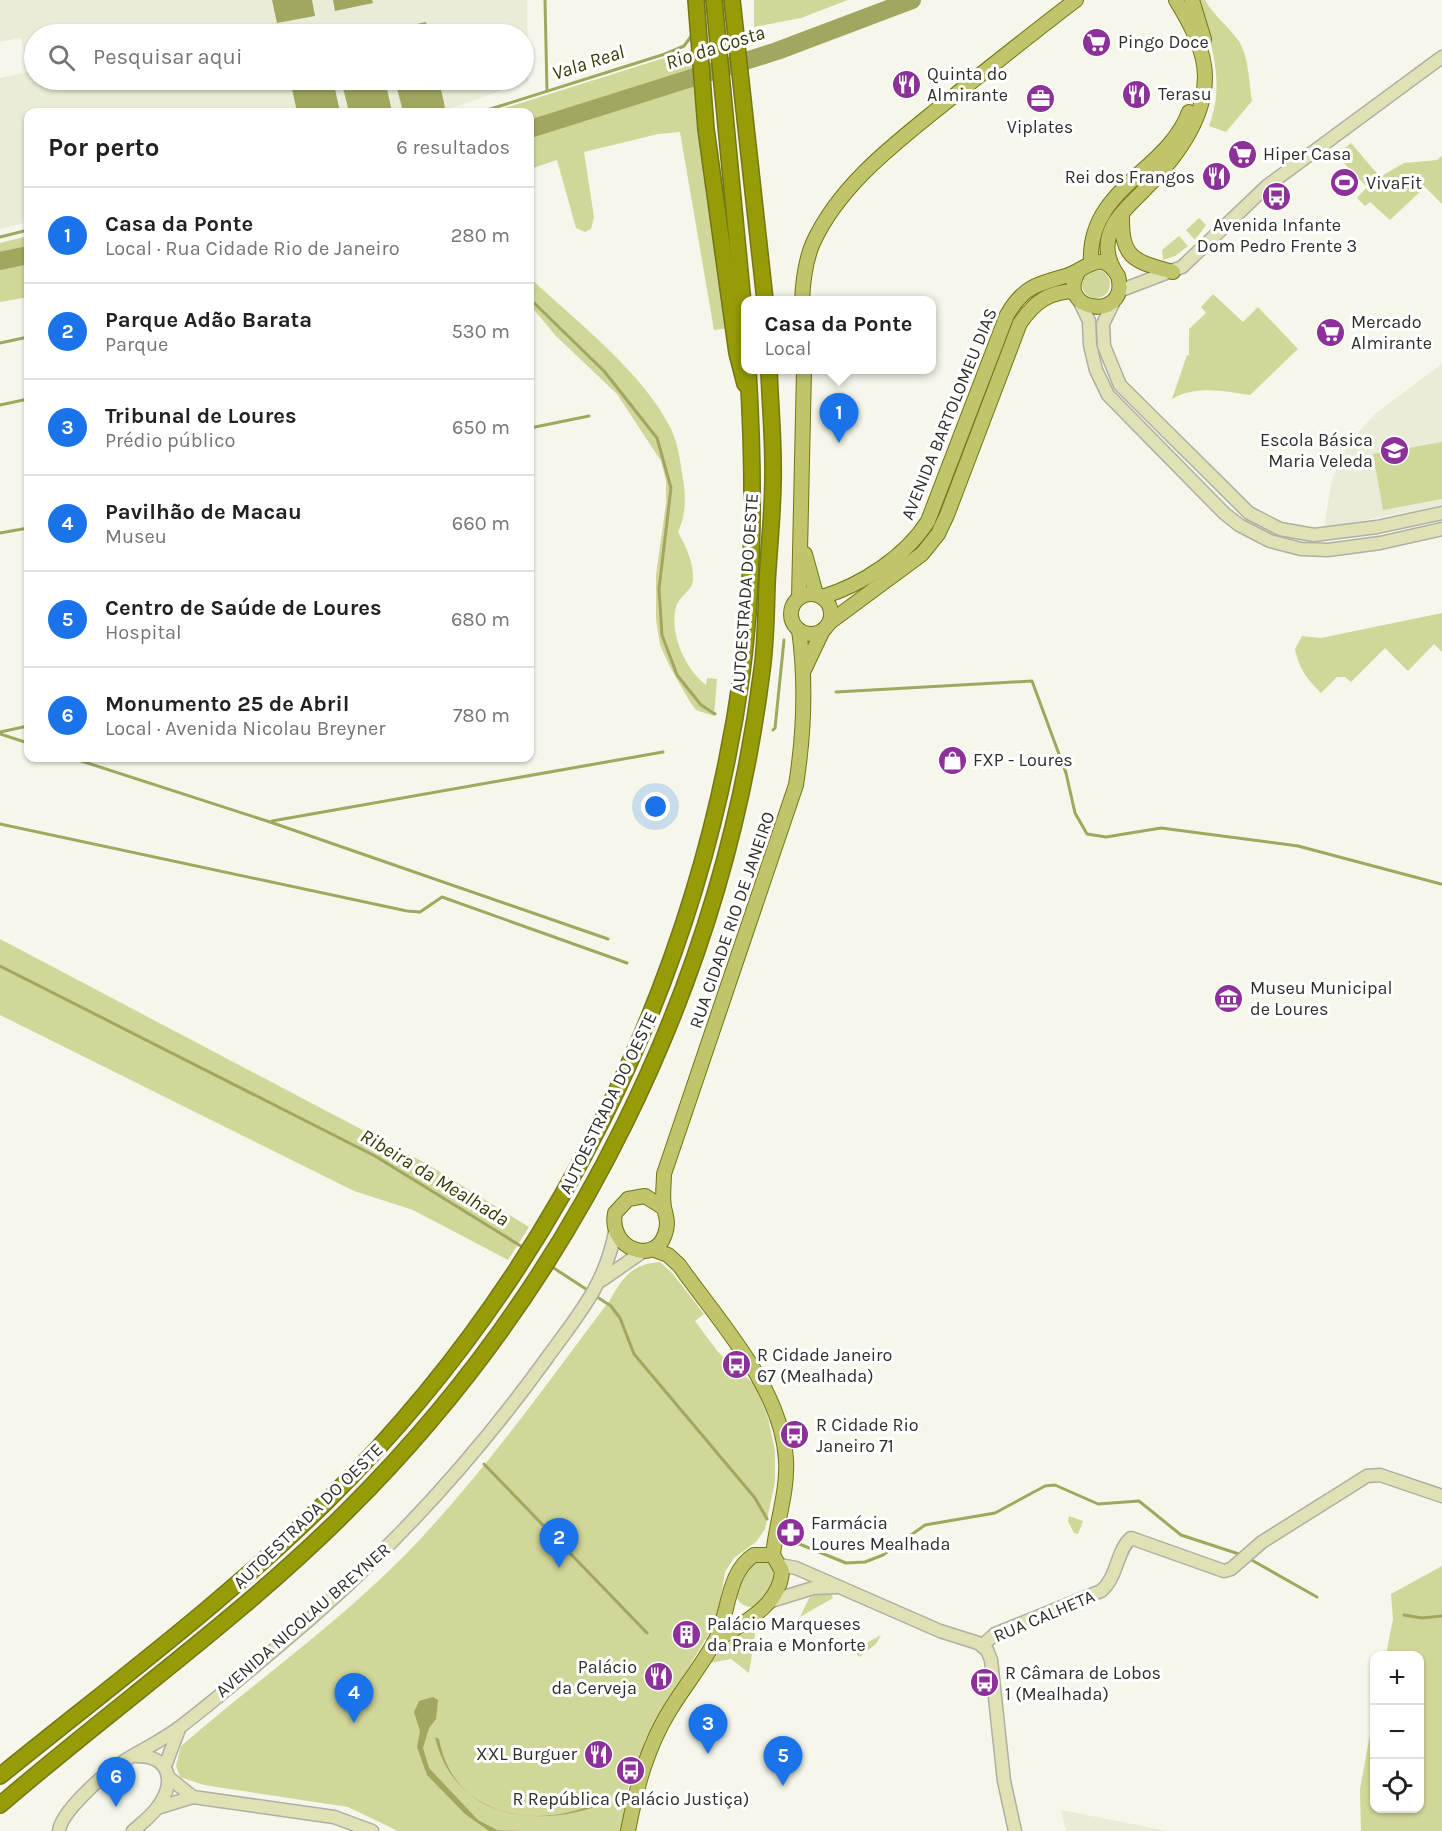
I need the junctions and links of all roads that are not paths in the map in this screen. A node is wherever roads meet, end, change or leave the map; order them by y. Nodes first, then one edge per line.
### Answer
1 (696, 0) edge
2 (714, 0) edge
3 (732, 0) edge
4 (1076, 0) edge
5 (1169, 0) edge
6 (1176, 0) edge
7 (1192, 0) edge
8 (1442, 57) edge
9 (1152, 182) junction
10 (1122, 213) junction
11 (1085, 266) junction
12 (1173, 272) junction
13 (1116, 273) junction
14 (1143, 281) junction
15 (1118, 293) junction
16 (1076, 295) junction
17 (742, 296) edge
18 (765, 296) edge
19 (802, 296) edge
20 (741, 370) edge
21 (742, 374) edge
22 (748, 374) edge
23 (769, 374) edge
24 (804, 374) edge
25 (750, 407) junction
26 (1442, 513) edge
27 (1442, 529) edge
28 (801, 541) junction
29 (819, 596) junction
30 (799, 598) junction
31 (826, 626) junction
32 (800, 630) junction
33 (803, 672) junction
34 (664, 1174) junction
35 (645, 1196) junction
36 (664, 1208) junction
37 (667, 1227) junction
38 (615, 1232) junction
39 (649, 1249) junction
40 (679, 1265) junction
41 (601, 1281) junction
42 (1442, 1496) edge
43 (771, 1558) junction
44 (841, 1587) junction
45 (732, 1595) junction
46 (771, 1601) junction
47 (759, 1611) junction
48 (714, 1642) junction
49 (982, 1646) junction
50 (179, 1728) junction
51 (137, 1756) junction
52 (166, 1772) junction
53 (0, 1776) edge
54 (194, 1797) junction
55 (0, 1805) edge
56 (157, 1808) junction
57 (143, 1827) edge
58 (59, 1831) edge
59 (133, 1831) edge
60 (372, 1831) edge
61 (628, 1831) edge
62 (1015, 1831) edge

1 - 20 highway
2 - 17 highway
3 - 18 highway
4 - 19 main road
5 - 11 main road
6 - 9 main road
7 - 9 main road
8 - 12 street
9 - 10 main road
10 - 12 main road
10 - 13 main road
11 - 13 main road
11 - 16 main road
11 - 29 main road, AVENIDA BARTOLOMEU DIAS
12 - 14 street
13 - 14 street
13 - 15 main road
14 - 15 street
15 - 16 main road
15 - 26 street
16 - 27 street
16 - 31 main road, AVENIDA BARTOLOMEU DIAS
21 - 25 highway
22 - 25 highway, AUTOESTRADA DO OESTE
23 - 55 highway, AUTOESTRADA DO OESTE
24 - 28 main road
25 - 53 highway, AUTOESTRADA DO OESTE
28 - 29 main road
28 - 30 main road
29 - 30 main road
29 - 31 main road
30 - 32 main road
31 - 32 main road
31 - 33 main road, RUA CIDADE RIO DE JANEIRO
32 - 33 main road, RUA CIDADE RIO DE JANEIRO
33 - 34 main road, RUA CIDADE RIO DE JANEIRO
34 - 35 main road
34 - 36 main road
35 - 36 main road
35 - 38 main road
36 - 37 main road
37 - 39 main road
37 - 40 main road
38 - 39 main road
38 - 41 street, AVENIDA NICOLAU BREYNER
39 - 40 main road
39 - 41 street, AVENIDA NICOLAU BREYNER
40 - 43 main road
41 - 50 street, AVENIDA NICOLAU BREYNER
42 - 49 street, RUA CALHETA
43 - 44 street
43 - 45 main road
43 - 46 main road
44 - 46 street
44 - 49 street
45 - 47 main road
45 - 48 main road
46 - 47 main road
47 - 48 main road
48 - 61 main road
49 - 62 street
50 - 51 street, AVENIDA NICOLAU BREYNER
50 - 52 street, AVENIDA NICOLAU BREYNER
51 - 52 street
51 - 58 street, AVENIDA NICOLAU BREYNER
52 - 54 street
52 - 56 street, AVENIDA NICOLAU BREYNER
54 - 56 street
54 - 60 street
56 - 57 street
57 - 59 street

